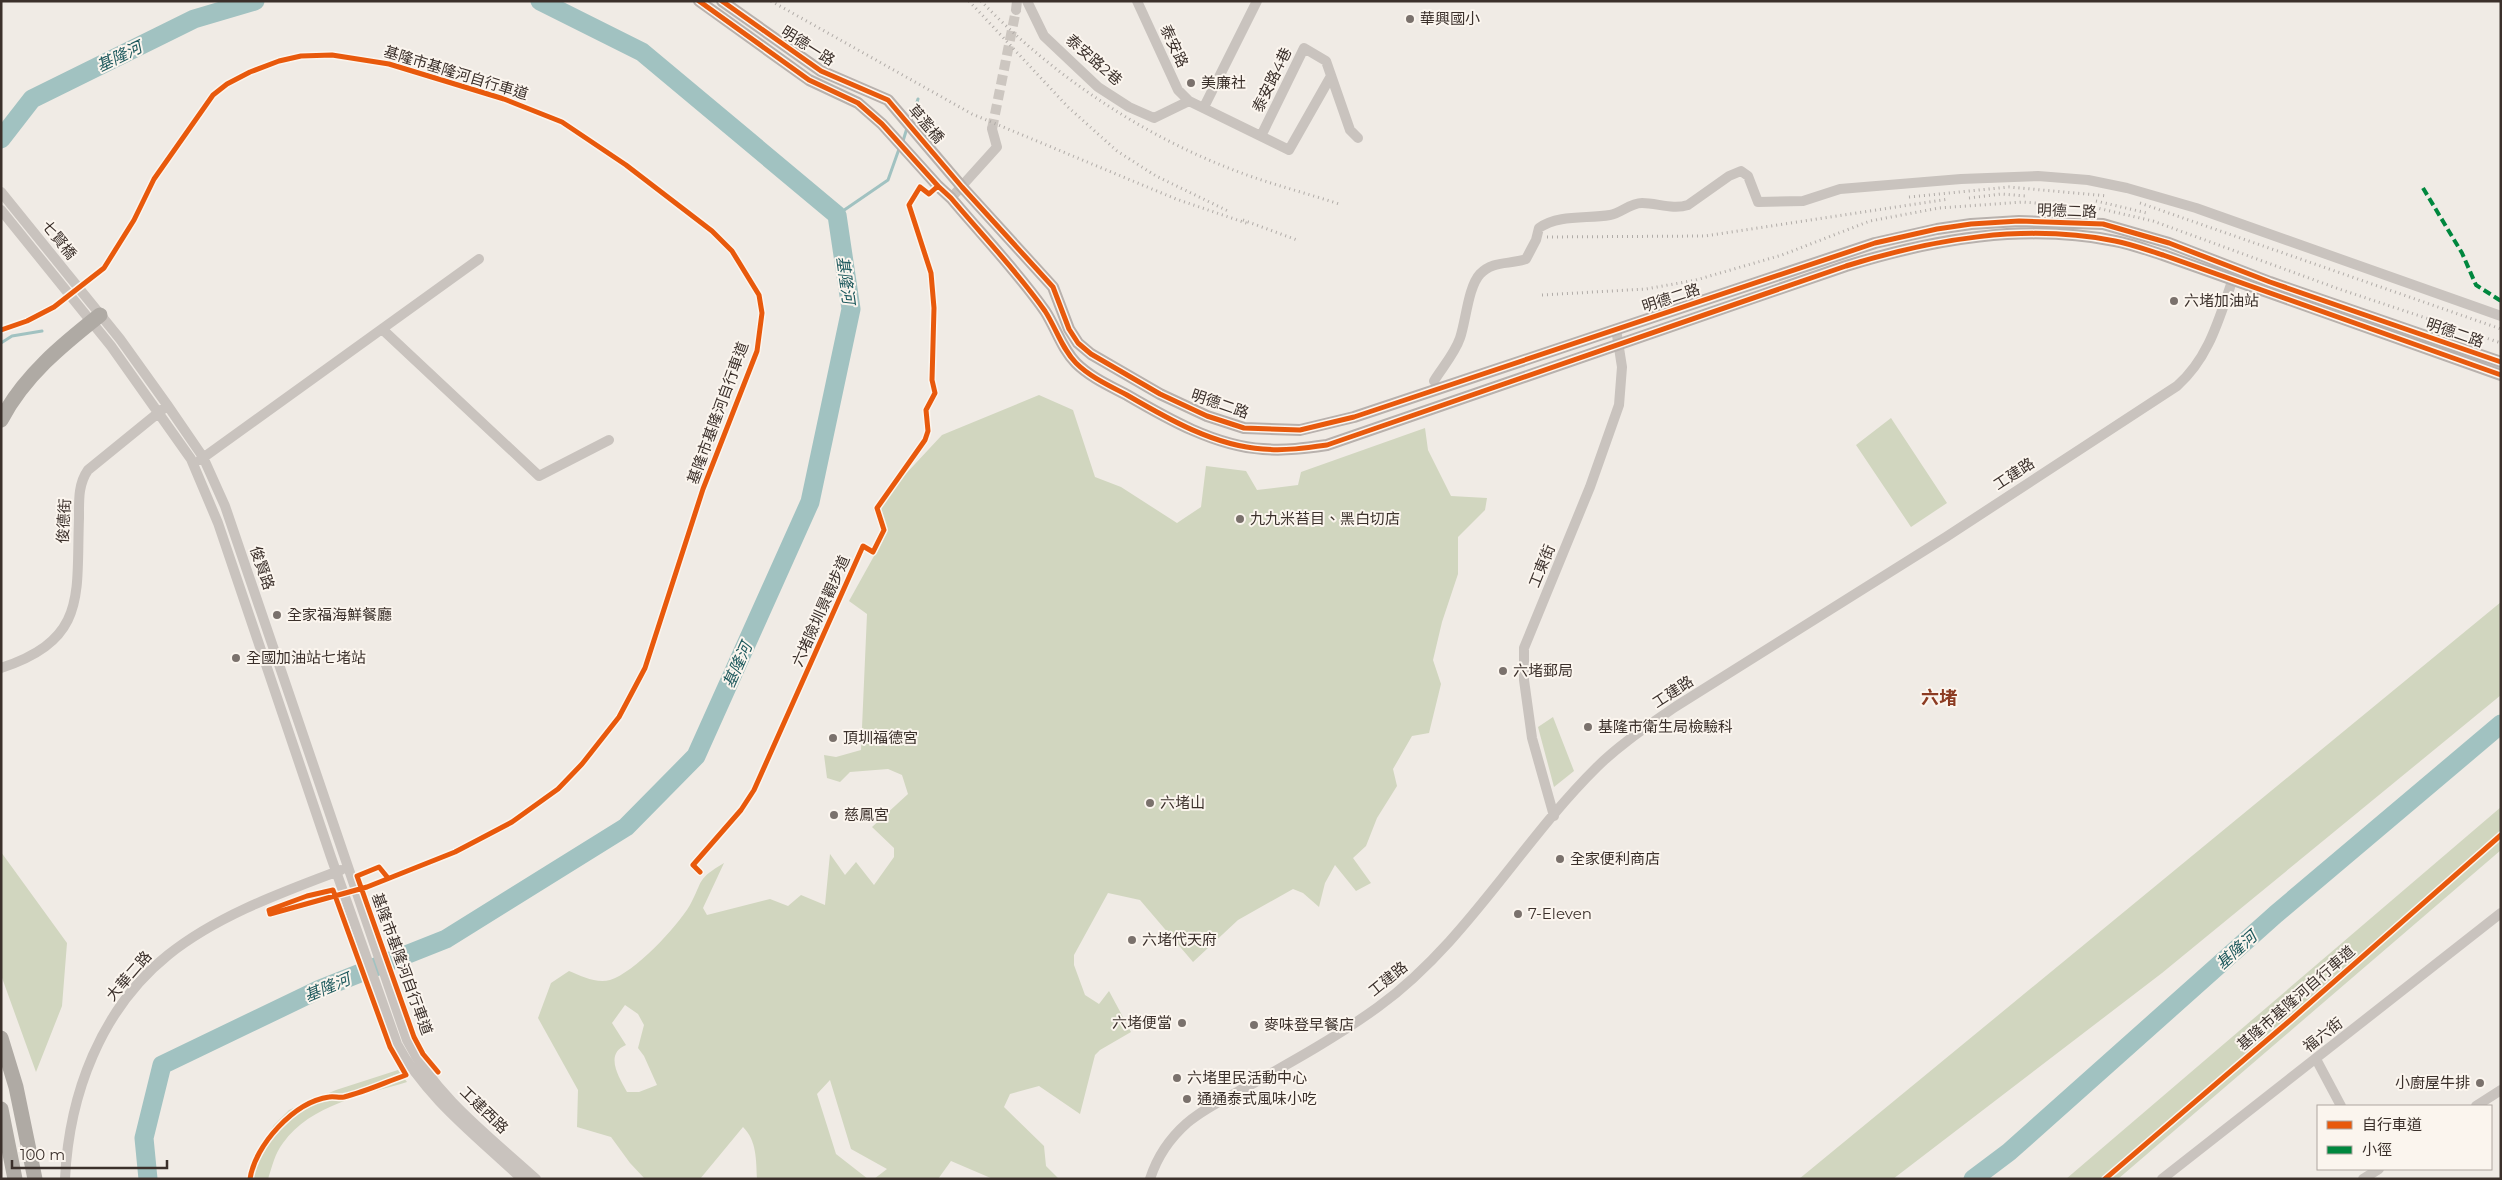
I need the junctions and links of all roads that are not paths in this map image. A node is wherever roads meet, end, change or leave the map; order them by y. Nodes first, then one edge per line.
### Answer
1 (699, 1) edge
2 (722, 1) edge
3 (1027, 1) edge
4 (1137, 1) edge
5 (1257, 1) edge
6 (1331, 76) junction
7 (888, 100) joint
8 (1189, 101) junction
9 (1204, 106) junction
10 (992, 129) tunnel mouth
11 (1261, 136) junction
12 (1358, 138) dead end
13 (944, 164) joint
14 (934, 183) joint
15 (962, 187) junction
16 (1, 192) edge
17 (951, 198) junction
18 (1, 210) edge
19 (479, 260) dead end
20 (2234, 274) junction
21 (2268, 286) junction
22 (2501, 316) edge
23 (90, 317) junction
24 (382, 330) junction
25 (1616, 330) junction
26 (1619, 343) junction
27 (2501, 362) edge
28 (2501, 375) edge
29 (1434, 381) dead end
30 (168, 406) junction
31 (159, 412) junction
32 (1, 420) edge
33 (609, 440) dead end
34 (204, 457) junction
35 (193, 464) junction
36 (1, 668) edge
37 (316, 776) junction
38 (305, 781) junction
39 (1554, 816) junction
40 (347, 868) junction
41 (336, 872) junction
42 (2501, 912) edge
43 (1, 1038) edge
44 (2316, 1059) junction
45 (412, 1061) junction
46 (2501, 1090) edge
47 (2340, 1105) edge
48 (2478, 1105) edge
49 (1, 1109) edge
50 (2377, 1172) edge
51 (16, 1179) edge
52 (35, 1179) edge
53 (66, 1179) edge
54 (522, 1179) edge
55 (536, 1179) edge
56 (1150, 1179) edge
57 (2162, 1179) edge
58 (2363, 1179) edge

1 - 14 main road, 明德一路
2 - 7 main road, 明德一路
3 - 8 street, 泰安路2巷
4 - 8 street, 泰安路
5 - 9 street
6 - 11 street
6 - 11 street, 泰安路4巷
6 - 12 street, 泰安路4巷
7 - 13 main road, 草濫橋
8 - 9 street
9 - 11 street
10 - 15 street
13 - 15 main road, 明德二路
14 - 17 main road, 明德二路
15 - 17 street
15 - 25 main road, 明德二路
16 - 23 street, 七賢橋
17 - 26 main road, 明德二路
18 - 23 street, 七賢橋
19 - 24 street
20 - 21 main road, 明德二路
20 - 25 main road, 明德二路
20 - 26 main road, 明德二路
20 - 39 street, 工建路
21 - 27 main road, 明德二路
21 - 28 main road, 明德二路
22 - 29 street
23 - 30 street, 俊賢路
23 - 31 street, 俊賢路
23 - 32 highway
24 - 33 street
24 - 34 street
25 - 26 street, 工東街
26 - 39 street, 工東街
30 - 31 street, 俊德街
30 - 34 street, 俊賢路
31 - 35 street, 俊賢路
31 - 36 street, 俊德街
34 - 35 street
34 - 37 street, 俊賢路
35 - 38 street, 俊賢路
37 - 38 street
37 - 40 street, 俊賢路
38 - 41 street, 俊賢路
39 - 56 street, 工建路
40 - 41 street, 大華二路
40 - 45 street, 俊賢路
41 - 45 street, 俊賢路
41 - 53 street, 大華二路
42 - 44 street, 福六街
43 - 52 highway
44 - 47 street
44 - 57 street, 福六街
45 - 54 street, 工建西路
45 - 55 street, 工建西路
46 - 48 street
49 - 51 highway
50 - 58 street

